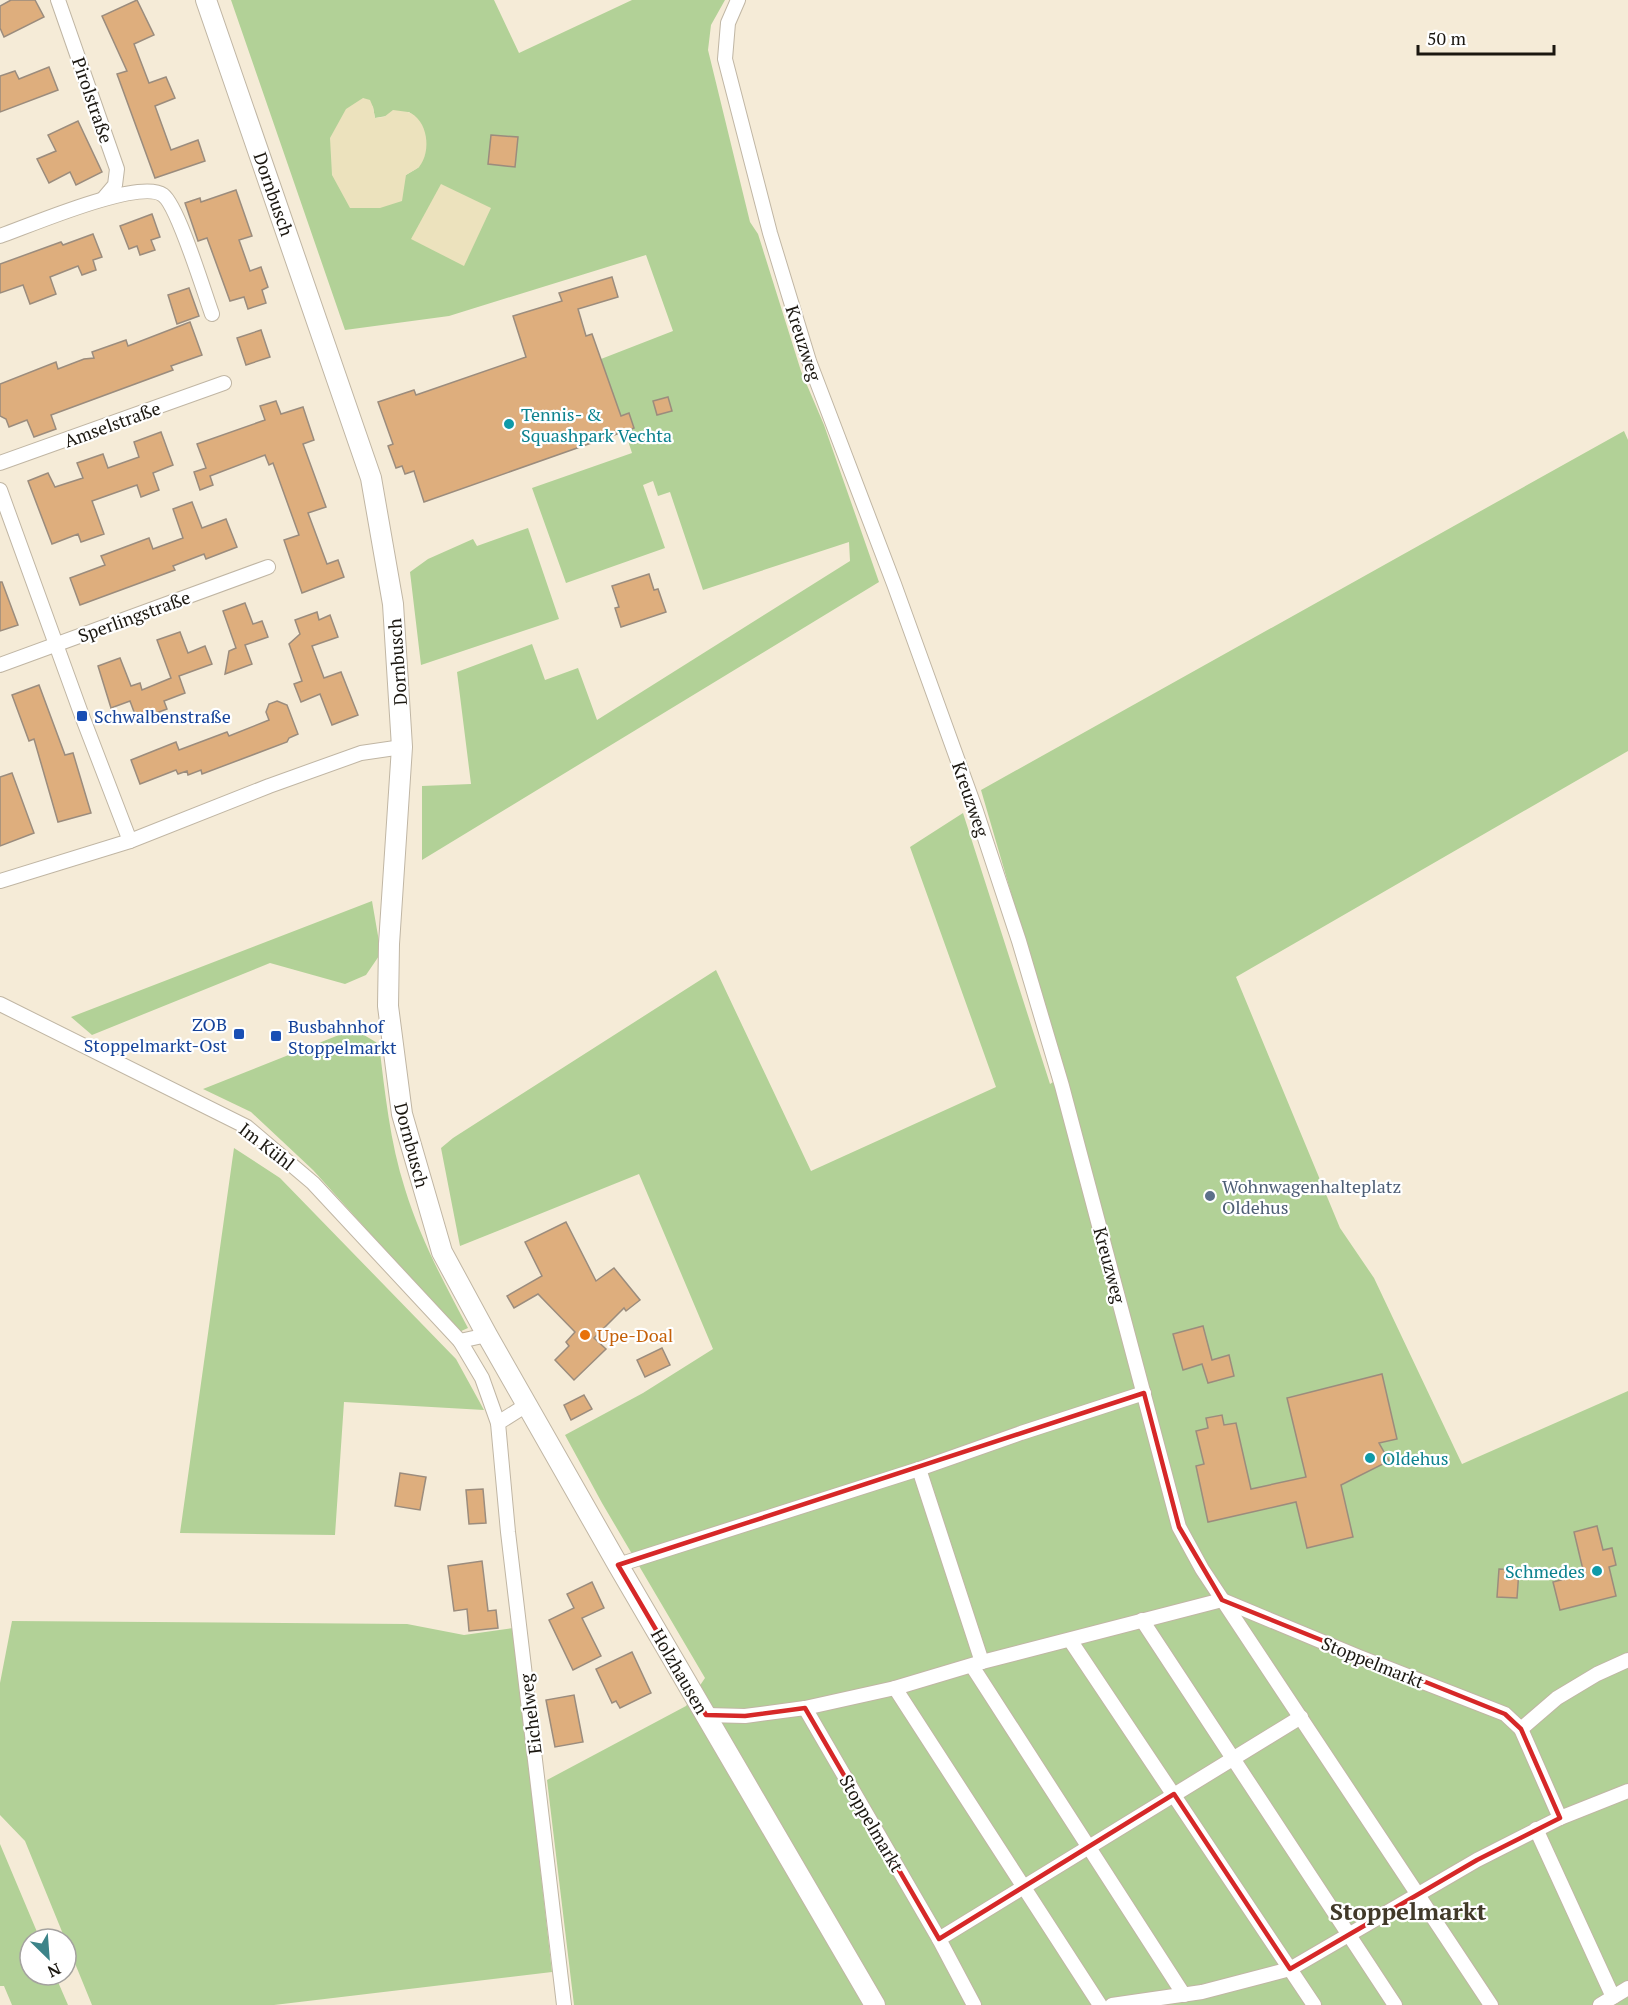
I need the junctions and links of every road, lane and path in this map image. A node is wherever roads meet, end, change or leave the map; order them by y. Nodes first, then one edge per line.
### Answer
1 (58, 0) edge
2 (206, 0) edge
3 (738, 0) edge
4 (104, 198) junction
5 (0, 236) edge
6 (212, 314) dead end
7 (224, 383) dead end
8 (0, 463) edge
9 (0, 490) edge
10 (268, 567) dead end
11 (56, 645) junction
12 (0, 665) edge
13 (402, 747) junction
14 (130, 841) junction
15 (0, 881) edge
16 (0, 1004) edge
17 (487, 1335) junction
18 (460, 1341) junction
19 (1144, 1393) junction
20 (528, 1404) junction
21 (498, 1424) junction
22 (919, 1469) junction
23 (618, 1564) junction
24 (1222, 1600) junction
25 (1142, 1620) junction
26 (1070, 1640) junction
27 (1628, 1660) edge
28 (977, 1664) junction
29 (895, 1688) junction
30 (805, 1708) junction
31 (706, 1714) junction
32 (1301, 1716) junction
33 (1521, 1729) junction
34 (1232, 1758) junction
35 (1628, 1791) edge
36 (1174, 1794) junction
37 (1560, 1818) junction
38 (1536, 1829) junction
39 (1088, 1846) junction
40 (1022, 1886) junction
41 (1418, 1894) junction
42 (1349, 1935) junction
43 (939, 1939) junction
44 (1290, 1969) junction
45 (1628, 1988) edge
46 (1184, 1995) junction
47 (1613, 1997) junction
48 (564, 2005) edge
49 (875, 2005) edge
50 (974, 2005) edge
51 (1100, 2005) edge
52 (1112, 2005) edge
53 (1314, 2005) edge
54 (1395, 2005) edge
55 (1491, 2005) edge
56 (1600, 2005) edge

1 - 4 street, Pirolstraße
2 - 13 street, Dornbusch
3 - 19 street, Kreuzweg
4 - 5 street
4 - 6 street
7 - 8 street, Amselstraße
9 - 11 street
10 - 11 street, Sperlingstraße
11 - 12 street, Sperlingstraße
11 - 14 street
13 - 14 street
13 - 17 street, Dornbusch
14 - 15 street
16 - 18 street, Im Kühl
17 - 18 street
17 - 20 street, Holzhausen
18 - 21 street, Eichelweg
19 - 22 street
19 - 24 street, Kreuzweg
20 - 21 street
20 - 23 street, Holzhausen
21 - 48 street, Eichelweg
22 - 23 street
22 - 28 street
23 - 31 street, Holzhausen
24 - 25 street
24 - 32 street
24 - 33 street, Stoppelmarkt
25 - 26 street
25 - 34 street
26 - 28 street
26 - 36 street
27 - 33 street
28 - 29 street
28 - 39 street
29 - 30 street
29 - 40 street
30 - 31 street
30 - 43 street, Stoppelmarkt
31 - 49 street, Holzhausen
32 - 34 street
32 - 41 street
33 - 37 street, Stoppelmarkt
34 - 36 street
34 - 42 street
35 - 37 street
36 - 39 street
36 - 44 street
37 - 38 street
38 - 41 street
38 - 47 street
39 - 40 street
39 - 46 street
40 - 43 street
40 - 51 street
41 - 42 street
41 - 55 street
42 - 44 street
42 - 54 street
43 - 50 street, Stoppelmarkt
44 - 46 street
44 - 53 street
45 - 47 street
46 - 52 street
47 - 56 street

